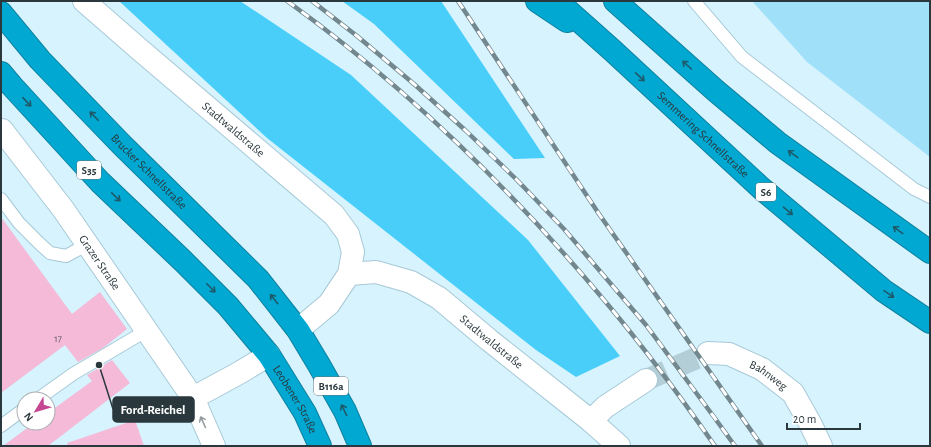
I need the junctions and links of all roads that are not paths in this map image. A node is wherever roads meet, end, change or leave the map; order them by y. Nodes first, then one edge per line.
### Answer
1 (84, 1) edge
2 (537, 1) edge
3 (557, 1) edge
4 (615, 1) edge
5 (694, 1) edge
6 (1, 13) edge
7 (612, 50) junction
8 (1, 73) edge
9 (1, 130) edge
10 (930, 197) edge
11 (1, 199) edge
12 (88, 244) junction
13 (930, 252) edge
14 (349, 274) junction
15 (930, 322) edge
16 (298, 330) junction
17 (147, 331) junction
18 (708, 353) tunnel mouth
19 (268, 355) junction
20 (646, 380) tunnel mouth
21 (49, 391) edge
22 (193, 398) junction
23 (16, 415) edge
24 (591, 421) junction
25 (1, 426) edge
26 (214, 446) edge
27 (320, 446) edge
28 (360, 446) edge
29 (619, 446) edge
30 (821, 446) edge

1 - 14 street, Stadtwaldstraße
2 - 7 highway
3 - 7 highway, Semmering Schnellstraße / S6
13 -> 4 highway
5 - 10 lane
16 -> 6 highway, Brucker Schnellstraße
7 -> 15 highway, Semmering Schnellstraße / S6
8 -> 19 highway, S35
9 - 12 street, Grazer Straße
11 - 12 lane
12 - 17 street, Grazer Straße
14 - 16 street, Stadtwaldstraße
14 - 24 street, Stadtwaldstraße
28 -> 16 highway, B116a
17 - 21 lane
17 - 22 street, Grazer Straße
18 - 30 street, Bahnweg
19 - 22 street
19 - 27 highway, Leobener Straße / B116a
20 - 24 street
26 -> 22 street, Grazer Straße
23 - 25 lane
24 - 29 street, Stadtwaldstraße

